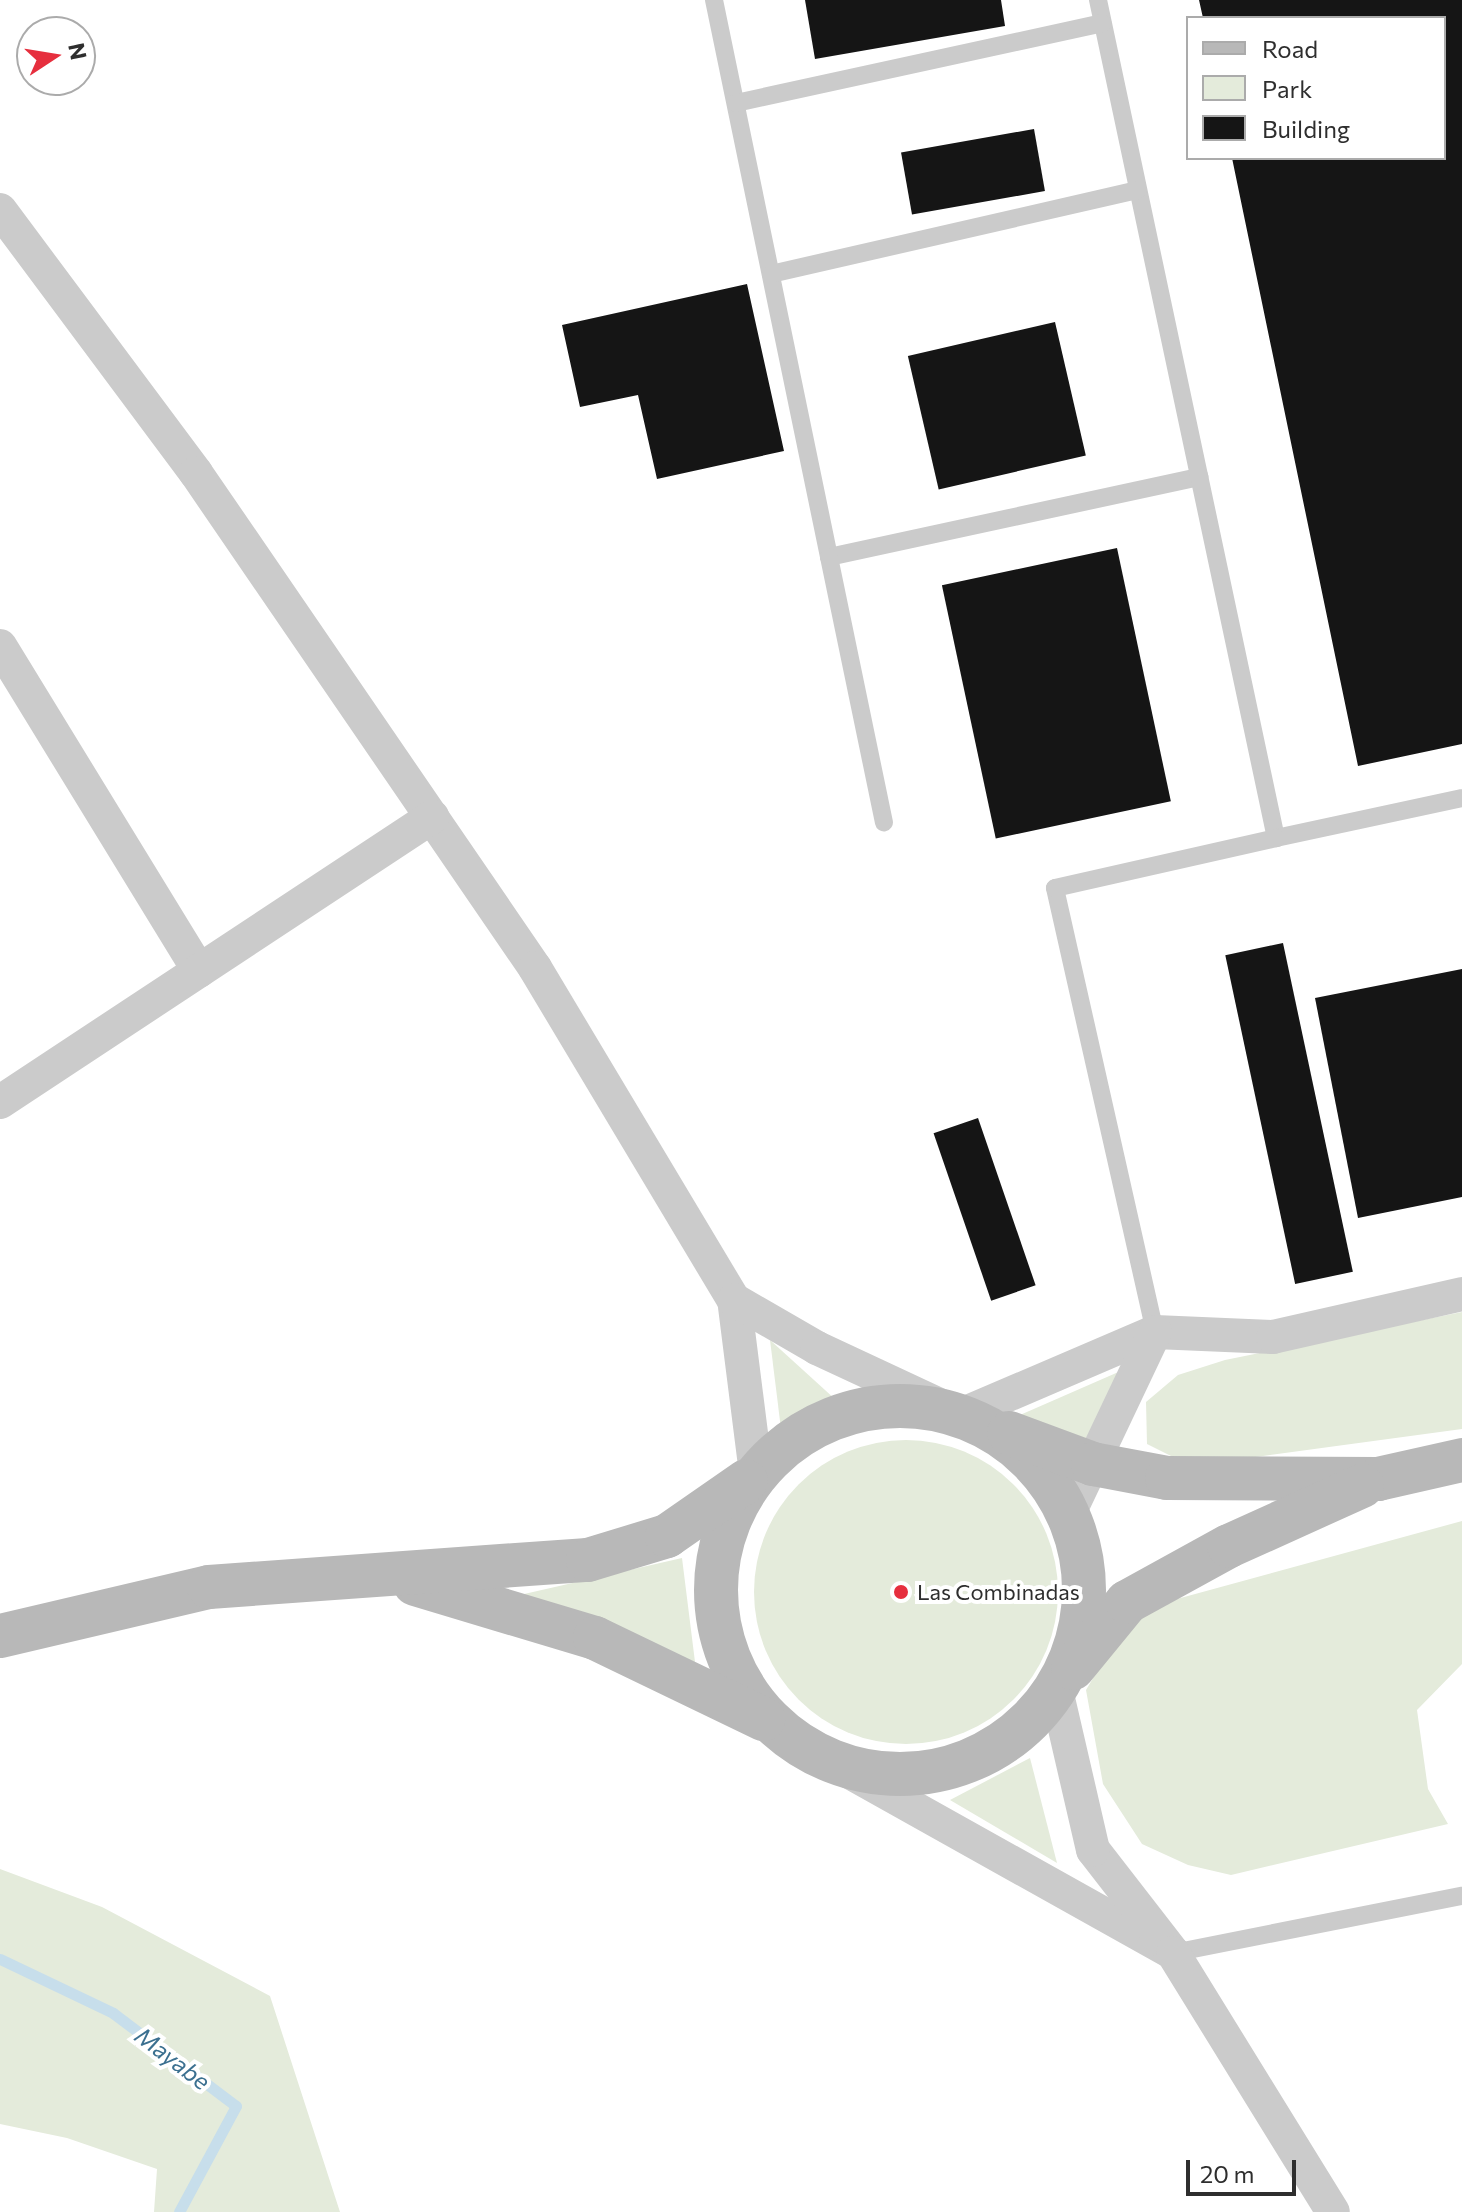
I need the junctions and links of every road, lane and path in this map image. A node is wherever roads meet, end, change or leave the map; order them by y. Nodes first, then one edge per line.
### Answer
1 (714, 0) edge
2 (1098, 0) edge
3 (1102, 23) junction
4 (736, 103) junction
5 (1138, 190) junction
6 (0, 210) edge
7 (13, 236) edge
8 (771, 274) junction
9 (1199, 477) junction
10 (829, 557) junction
11 (0, 646) edge
12 (1462, 798) edge
13 (432, 817) junction
14 (884, 822) dead end
15 (1276, 838) junction
16 (199, 971) junction
17 (0, 1102) edge
18 (1462, 1294) edge
19 (734, 1300) junction
20 (1155, 1332) junction
21 (961, 1415) junction
22 (1462, 1460) edge
23 (1093, 1464) junction
24 (756, 1473) junction
25 (1378, 1479) junction
26 (1068, 1515) junction
27 (389, 1576) junction
28 (0, 1636) edge
29 (1056, 1690) junction
30 (769, 1721) junction
31 (837, 1765) junction
32 (1462, 1896) edge
33 (1173, 1953) junction
34 (1333, 2212) edge

1 - 4 lane
2 - 3 lane
3 - 4 lane
3 - 5 lane
4 - 8 lane
5 - 8 lane
5 - 9 lane
6 - 7 street
7 - 13 street
8 - 10 lane
9 - 10 lane
9 - 15 lane
10 - 14 lane
11 - 16 street
12 - 15 lane
13 - 16 street
13 - 19 street
15 - 20 lane
16 - 17 street
18 - 20 street
19 - 21 street
19 - 24 street
20 - 21 street
20 - 23 street
21 - 23 main road
21 - 24 main road
21 - 26 main road
22 - 25 main road
23 - 25 main road
23 - 26 street
24 - 27 main road
24 - 30 main road
25 - 29 main road
26 - 29 main road
27 - 28 main road
27 - 30 main road
29 - 31 main road
29 - 33 street
30 - 31 main road
31 - 33 street
32 - 33 lane
33 - 34 street

